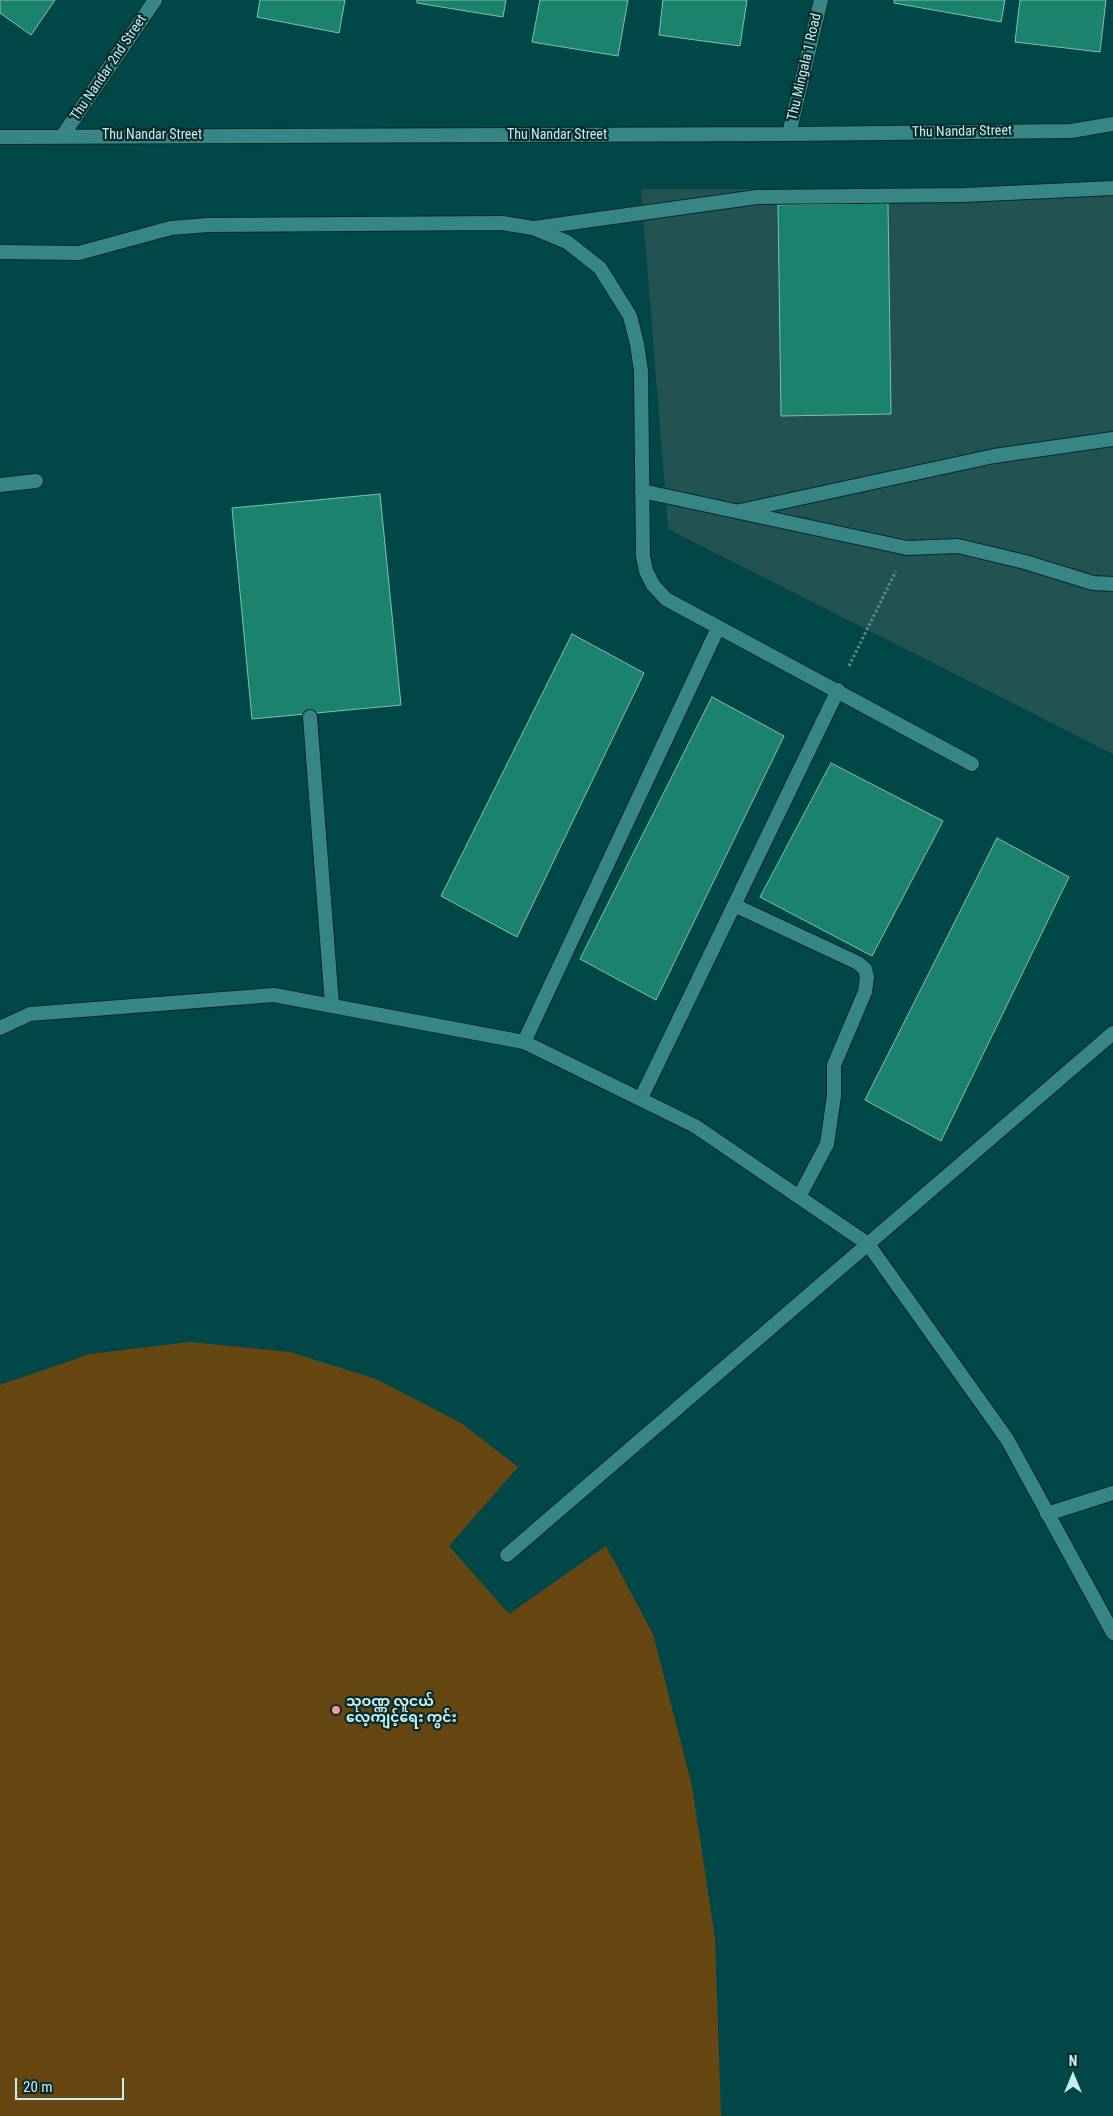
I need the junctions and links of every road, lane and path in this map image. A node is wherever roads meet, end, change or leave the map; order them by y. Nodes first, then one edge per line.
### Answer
1 (155, 0) edge
2 (821, 0) edge
3 (1113, 124) edge
4 (789, 134) junction
5 (64, 135) junction
6 (0, 137) edge
7 (1113, 188) edge
8 (533, 228) junction
9 (0, 252) edge
10 (1113, 439) edge
11 (36, 480) dead end
12 (0, 485) edge
13 (642, 491) junction
14 (735, 512) junction
15 (907, 548) junction
16 (1113, 584) edge
17 (718, 628) junction
18 (838, 690) junction
19 (310, 717) dead end
20 (972, 764) dead end
21 (734, 905) junction
22 (332, 1006) junction
23 (0, 1028) edge
24 (1113, 1033) edge
25 (524, 1042) junction
26 (640, 1098) junction
27 (799, 1197) junction
28 (868, 1244) junction
29 (1113, 1493) edge
30 (1047, 1514) junction
31 (508, 1554) dead end
32 (1113, 1633) edge

1 - 5 street, Thu Nandar 2nd Street
2 - 4 street, Thu Mingala 1 Road
3 - 4 street, Thu Nandar Street
4 - 5 street, Thu Nandar Street
5 - 6 street, Thu Nandar Street
7 - 8 street
8 - 9 street
8 - 13 street
10 - 14 street
11 - 12 street
13 - 14 street
13 - 17 street
14 - 15 street
15 - 16 street
15 - 18 path
17 - 18 street
17 - 25 street
18 - 20 street
18 - 21 street
19 - 22 street
21 - 26 street
21 - 27 street
22 - 23 street
22 - 25 street
24 - 28 street
25 - 26 street
26 - 27 street
27 - 28 street
28 - 30 street
28 - 31 street
29 - 30 street
30 - 32 street

